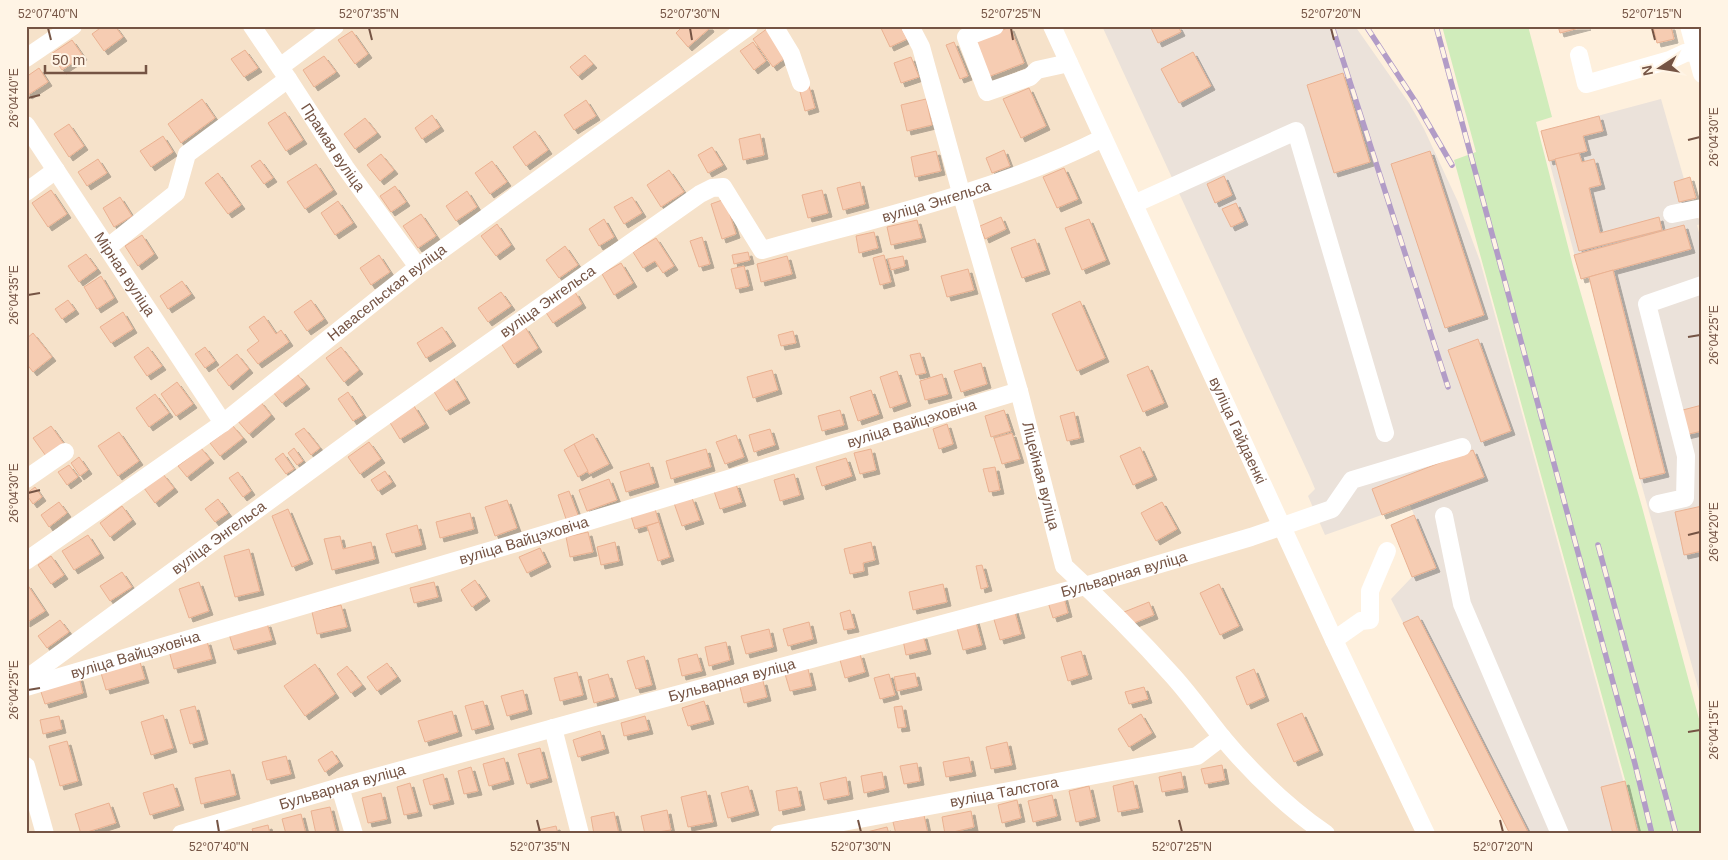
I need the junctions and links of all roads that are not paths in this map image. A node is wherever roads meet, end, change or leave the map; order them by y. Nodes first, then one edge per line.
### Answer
1 (73, 26) edge
2 (252, 26) edge
3 (335, 26) edge
4 (749, 26) edge
5 (774, 26) edge
6 (910, 26) edge
7 (995, 26) edge
8 (1052, 26) edge
9 (1689, 26) edge
10 (1699, 51) edge
11 (1579, 55) dead end
12 (26, 58) edge
13 (1069, 63) junction
14 (284, 73) junction
15 (1702, 74) edge
16 (801, 83) dead end
17 (26, 125) edge
18 (1103, 138) junction
19 (56, 170) junction
20 (26, 192) edge
21 (962, 196) junction
22 (1134, 204) junction
23 (1702, 208) edge
24 (1672, 214) dead end
25 (107, 248) junction
26 (418, 267) junction
27 (1702, 285) edge
28 (1019, 391) junction
29 (223, 423) junction
30 (1385, 433) dead end
31 (1462, 447) dead end
32 (65, 452) dead end
33 (1694, 454) edge
34 (26, 479) edge
35 (1658, 504) dead end
36 (1444, 516) dead end
37 (1282, 527) junction
38 (1387, 551) dead end
39 (26, 561) edge
40 (1086, 586) junction
41 (1334, 640) junction
42 (26, 679) edge
43 (26, 688) edge
44 (554, 728) junction
45 (1222, 737) junction
46 (26, 766) edge
47 (340, 787) junction
48 (46, 834) edge
49 (181, 834) edge
50 (354, 834) edge
51 (580, 834) edge
52 (779, 834) edge
53 (1326, 834) edge
54 (1426, 834) edge
55 (1560, 834) edge

1 - 12 street
2 - 14 street, Прамая вуліца
3 - 14 street
4 - 26 street, Навасельская вуліца
5 - 16 street
6 - 21 street, Ліцейная вуліца
7 - 13 street
8 - 13 street, вуліца Гайдаенкі
9 - 10 street
10 - 11 street
10 - 15 street
13 - 18 street, вуліца Гайдаенкі
14 - 25 street
14 - 26 street, Прамая вуліца
17 - 19 street, Мірная вуліца
18 - 21 street, вуліца Энгельса
18 - 22 street, вуліца Гайдаенкі
19 - 20 street
19 - 25 street, Мірная вуліца
21 - 28 street, Ліцейная вуліца
21 - 42 street, вуліца Энгельса
22 - 30 street
22 - 37 street, вуліца Гайдаенкі
23 - 24 street
25 - 29 street, Мірная вуліца
26 - 29 street, Навасельская вуліца
27 - 33 street
28 - 40 street, Ліцейная вуліца
28 - 43 street, вуліца Вайцэховіча
29 - 39 street, Навасельская вуліца
31 - 37 street, Бульварная вуліца
32 - 34 street
33 - 35 street
36 - 55 street
37 - 40 street, Бульварная вуліца
37 - 41 street, вуліца Гайдаенкі
38 - 41 street
40 - 44 street, Бульварная вуліца
40 - 45 street, Ліцейная вуліца
41 - 54 street, вуліца Гайдаенкі
44 - 47 street, Бульварная вуліца
44 - 51 street
45 - 52 street, вуліца Талстога
45 - 53 street, Ліцейная вуліца
46 - 48 street
47 - 49 street, Бульварная вуліца
47 - 50 street

